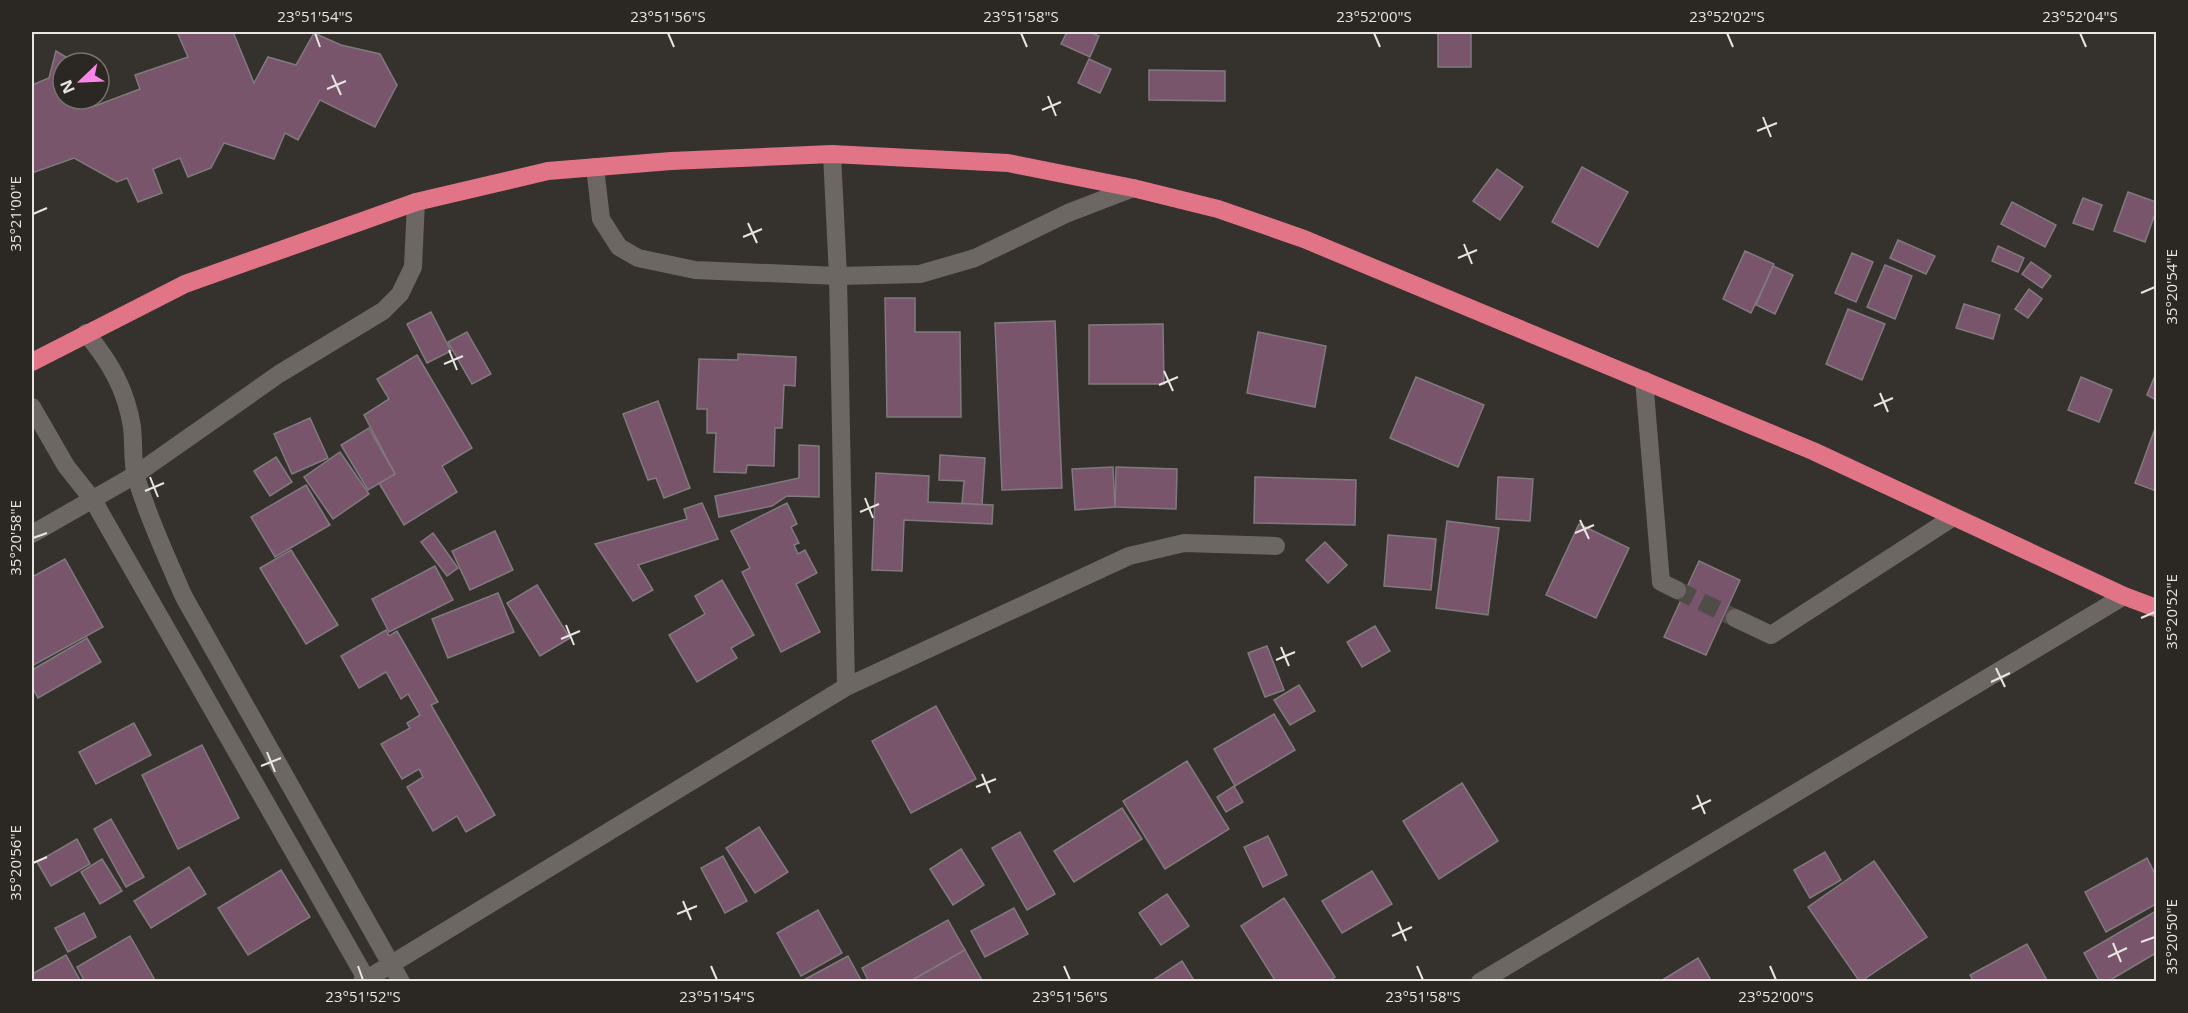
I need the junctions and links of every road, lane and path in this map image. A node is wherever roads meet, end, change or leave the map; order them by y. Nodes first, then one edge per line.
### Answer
1 (832, 154) junction
2 (595, 167) junction
3 (1133, 188) junction
4 (416, 202) junction
5 (838, 276) junction
6 (86, 333) junction
7 (32, 362) edge
8 (1644, 380) junction
9 (32, 407) edge
10 (135, 475) junction
11 (93, 500) junction
12 (1952, 518) junction
13 (32, 534) edge
14 (1276, 546) dead end
15 (1677, 590) tunnel mouth
16 (2124, 596) junction
17 (2157, 608) edge
18 (1735, 618) tunnel mouth
19 (846, 687) junction
20 (392, 964) junction
21 (365, 981) edge
22 (401, 981) edge
23 (1480, 981) edge

1 - 2 highway
1 - 3 highway
1 - 5 street
2 - 4 highway
2 - 5 street
3 - 5 street
3 - 8 highway
4 - 6 highway
4 - 10 street
5 - 19 street
6 - 7 highway
6 - 10 street
8 - 12 highway
8 - 15 street
9 - 11 street
10 - 11 street
10 - 20 street
11 - 13 street
11 - 21 street
12 - 16 highway
12 - 18 street
14 - 19 street
16 - 17 highway
16 - 23 street
19 - 20 street
20 - 21 street
20 - 22 street

